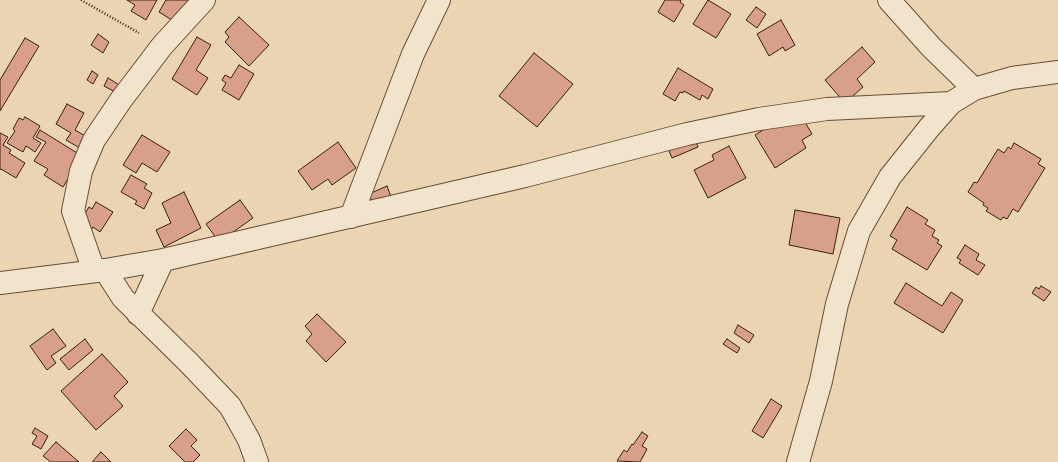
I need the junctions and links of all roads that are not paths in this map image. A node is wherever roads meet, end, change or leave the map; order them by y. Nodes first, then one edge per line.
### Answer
1 (204, 0) edge
2 (439, 0) edge
3 (888, 0) edge
4 (1058, 72) edge
5 (974, 89) junction
6 (951, 103) junction
7 (351, 217) junction
8 (163, 260) junction
9 (100, 270) junction
10 (0, 283) edge
11 (138, 314) junction
12 (257, 462) edge
13 (798, 462) edge

1 - 9 street
2 - 7 street
3 - 5 street
4 - 5 street
5 - 6 street
6 - 7 street
6 - 13 street
7 - 8 street
8 - 9 street
8 - 11 street
9 - 10 street
9 - 11 street
11 - 12 street

